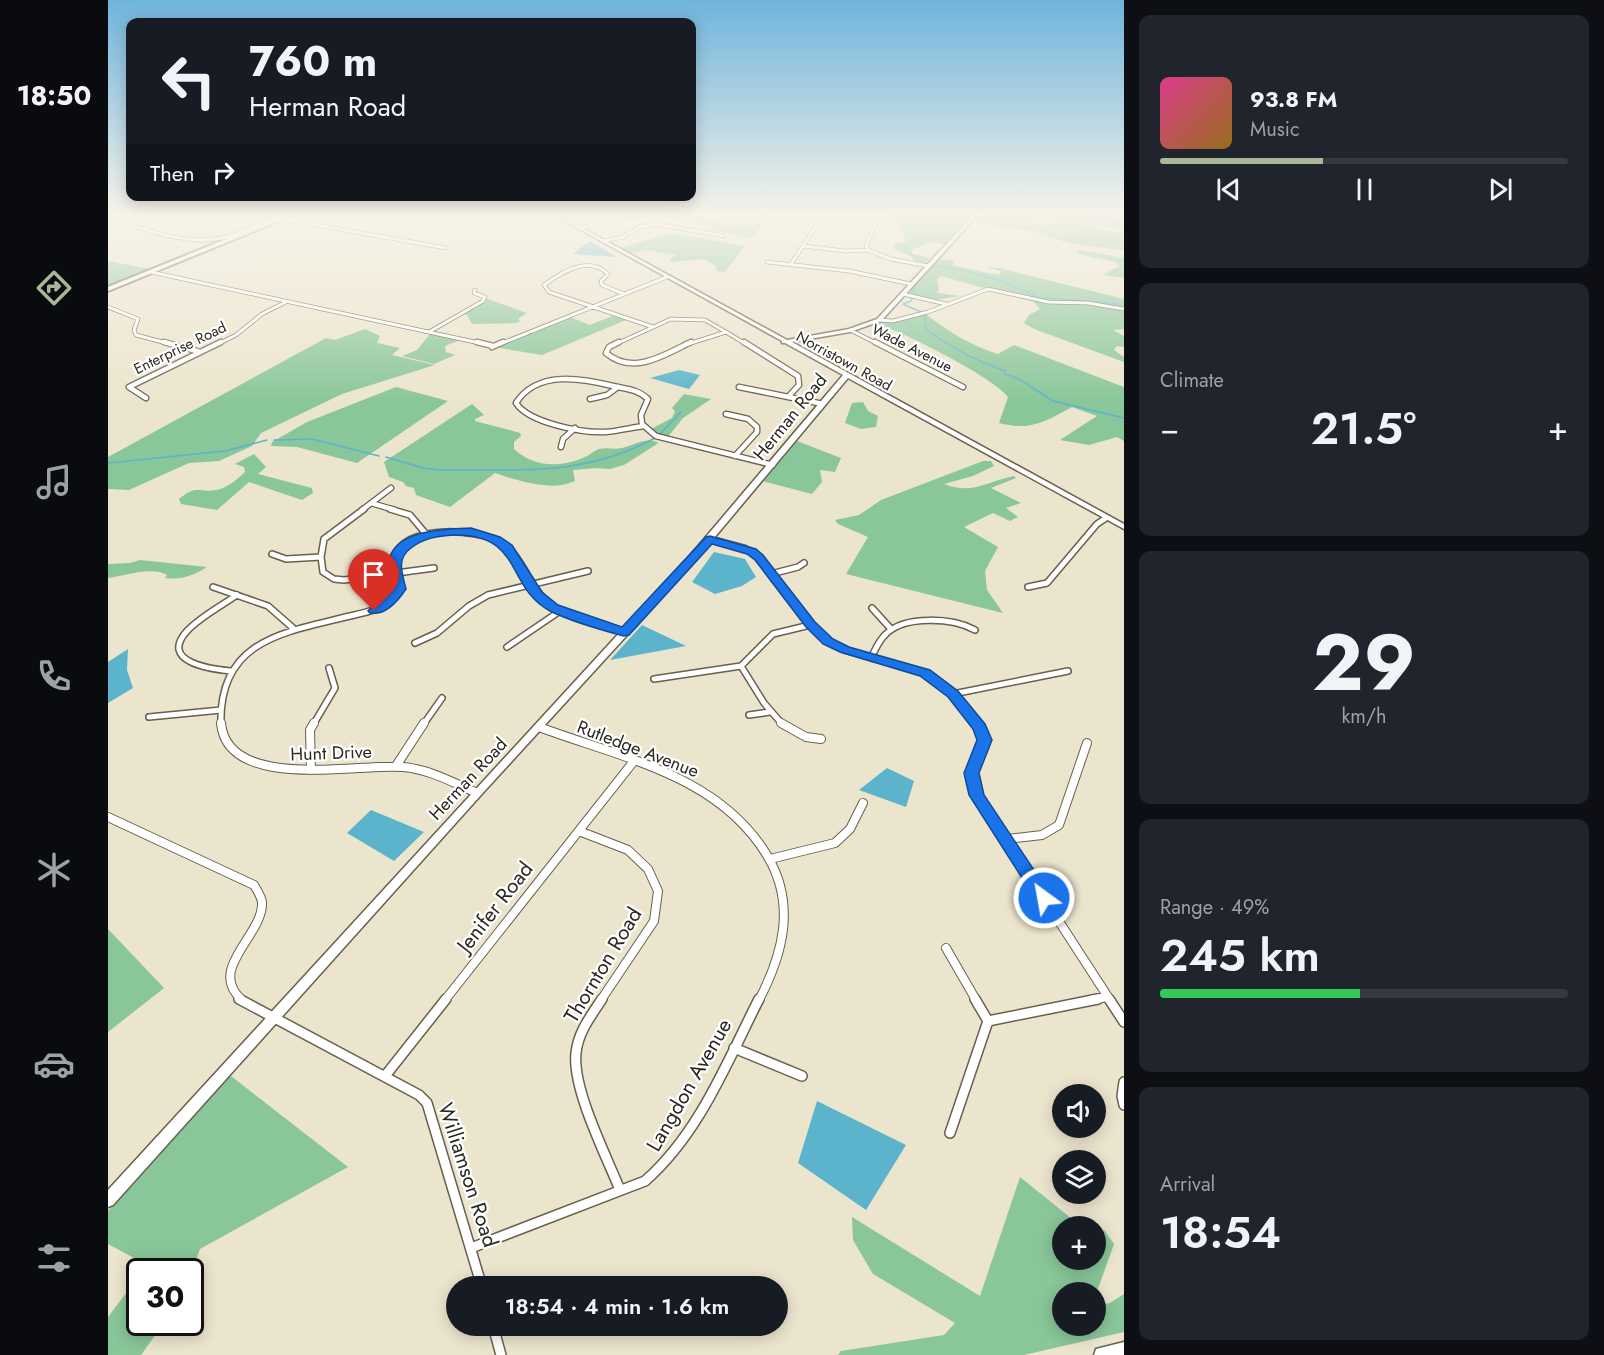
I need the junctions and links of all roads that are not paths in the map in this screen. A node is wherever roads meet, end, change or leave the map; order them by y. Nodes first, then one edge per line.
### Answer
1 (138, 277) edge
2 (176, 277) edge
3 (556, 277) edge
4 (605, 277) edge
5 (667, 277) joint
6 (879, 277) edge
7 (917, 277) edge
8 (911, 284) junction
9 (108, 289) edge
10 (475, 290) dead end
11 (624, 294) junction
12 (903, 294) junction
13 (289, 301) junction
14 (949, 304) junction
15 (592, 306) junction
16 (108, 308) edge
17 (1124, 309) edge
18 (879, 320) junction
19 (653, 327) junction
20 (850, 330) junction
21 (428, 332) junction
22 (726, 332) junction
23 (784, 342) junction
24 (493, 346) junction
25 (486, 349) dead end
26 (200, 352) junction
27 (846, 376) junction
28 (618, 387) junction
29 (739, 387) dead end
30 (963, 387) dead end
31 (788, 397) junction
32 (146, 398) dead end
33 (590, 399) dead end
34 (823, 404) junction
35 (726, 414) dead end
36 (643, 426) junction
37 (575, 428) junction
38 (561, 447) dead end
39 (735, 456) junction
40 (772, 465) junction
41 (391, 488) dead end
42 (371, 503) junction
43 (1106, 518) junction
44 (1124, 527) edge
45 (426, 534) junction
46 (710, 539) junction
47 (272, 554) dead end
48 (321, 557) junction
49 (804, 563) dead end
50 (434, 568) dead end
51 (588, 571) dead end
52 (397, 572) junction
53 (771, 574) junction
54 (530, 584) junction
55 (213, 587) dead end
56 (1028, 587) dead end
57 (237, 595) junction
58 (872, 608) dead end
59 (560, 611) junction
60 (810, 625) junction
61 (293, 628) junction
62 (891, 629) junction
63 (975, 630) dead end
64 (624, 632) junction
65 (415, 643) dead end
66 (507, 647) dead end
67 (871, 658) junction
68 (741, 666) junction
69 (329, 668) dead end
70 (231, 671) junction
71 (1068, 671) dead end
72 (654, 679) dead end
73 (953, 694) junction
74 (442, 698) dead end
75 (221, 710) junction
76 (770, 712) junction
77 (749, 716) dead end
78 (149, 717) dead end
79 (539, 727) junction
80 (822, 740) dead end
81 (1087, 743) dead end
82 (633, 761) junction
83 (396, 766) junction
84 (311, 770) junction
85 (477, 793) junction
86 (863, 803) dead end
87 (109, 818) edge
88 (579, 831) junction
89 (1007, 839) junction
90 (770, 859) junction
91 (946, 948) dead end
92 (1107, 997) junction
93 (275, 1017) junction
94 (988, 1022) junction
95 (1124, 1022) edge
96 (734, 1048) junction
97 (385, 1076) junction
98 (802, 1076) dead end
99 (1124, 1082) edge
100 (1124, 1105) edge
101 (950, 1133) dead end
102 (620, 1190) junction
103 (108, 1200) edge
104 (471, 1248) junction
105 (479, 1276) edge
106 (496, 1336) edge
107 (1124, 1350) edge
108 (501, 1355) edge
109 (1102, 1355) edge

1 - 9 main road
2 - 13 street
3 - 15 street
4 - 11 street
5 - 11 street
5 - 23 street, Norristown Road
6 - 8 street
7 - 8 street
8 - 12 street
10 - 21 street
11 - 15 street
12 - 14 street
12 - 18 street
13 - 21 street
13 - 26 street, Enterprise Road
14 - 17 street
14 - 18 street
15 - 19 street
15 - 24 street
16 - 26 street
18 - 20 street
19 - 22 street
19 - 22 street
20 - 23 street
20 - 30 street, Wade Avenue
21 - 24 street
22 - 31 street
23 - 27 street, Norristown Road
24 - 25 street
26 - 32 street, Enterprise Road
27 - 34 street, Herman Road
27 - 43 street, Norristown Road
28 - 33 street
28 - 36 street
28 - 37 street
29 - 31 street
31 - 34 street
34 - 40 street, Herman Road
35 - 39 street
36 - 37 street
36 - 39 street
37 - 38 street
39 - 40 street
40 - 46 street, Herman Road
41 - 42 street
42 - 45 street
42 - 48 street
43 - 44 street, Norristown Road
43 - 56 street
45 - 52 street, Hunt Drive
45 - 54 street, Hunt Drive
46 - 53 street
46 - 64 street, Herman Road
47 - 48 street
48 - 52 street
49 - 53 street
50 - 52 street
51 - 54 street
52 - 61 street, Hunt Drive
53 - 60 street
54 - 59 street, Hunt Drive
54 - 65 street
55 - 57 street
57 - 61 street
57 - 70 street
58 - 62 street
59 - 64 street, Hunt Drive
59 - 66 street
60 - 67 street
60 - 68 street
61 - 70 street, Hunt Drive
62 - 63 street
62 - 67 street
64 - 79 street, Herman Road
67 - 73 street
68 - 72 street
68 - 76 street
69 - 84 street
70 - 75 street, Hunt Drive
71 - 73 street
73 - 89 street
74 - 83 street
75 - 78 street
75 - 84 street, Hunt Drive
76 - 77 street
76 - 80 street
79 - 82 street, Rutledge Avenue
79 - 85 street, Herman Road
81 - 89 street
82 - 88 street, Jenifer Road
82 - 90 street, Rutledge Avenue
83 - 84 street, Hunt Drive
83 - 85 street, Hunt Drive
85 - 93 street, Herman Road
86 - 90 street
87 - 93 street, Williamson Road
88 - 97 street, Jenifer Road
88 - 102 street, Thornton Road
89 - 92 street
90 - 96 street, Langdon Avenue
91 - 94 street
92 - 94 street
92 - 95 street
93 - 97 street, Williamson Road
93 - 103 street, Herman Road
94 - 101 street
96 - 98 street
96 - 102 street, Langdon Avenue
97 - 104 street, Williamson Road
99 - 100 street
102 - 104 street, Langdon Avenue
104 - 105 street, Williamson Road
106 - 108 street
107 - 109 street

